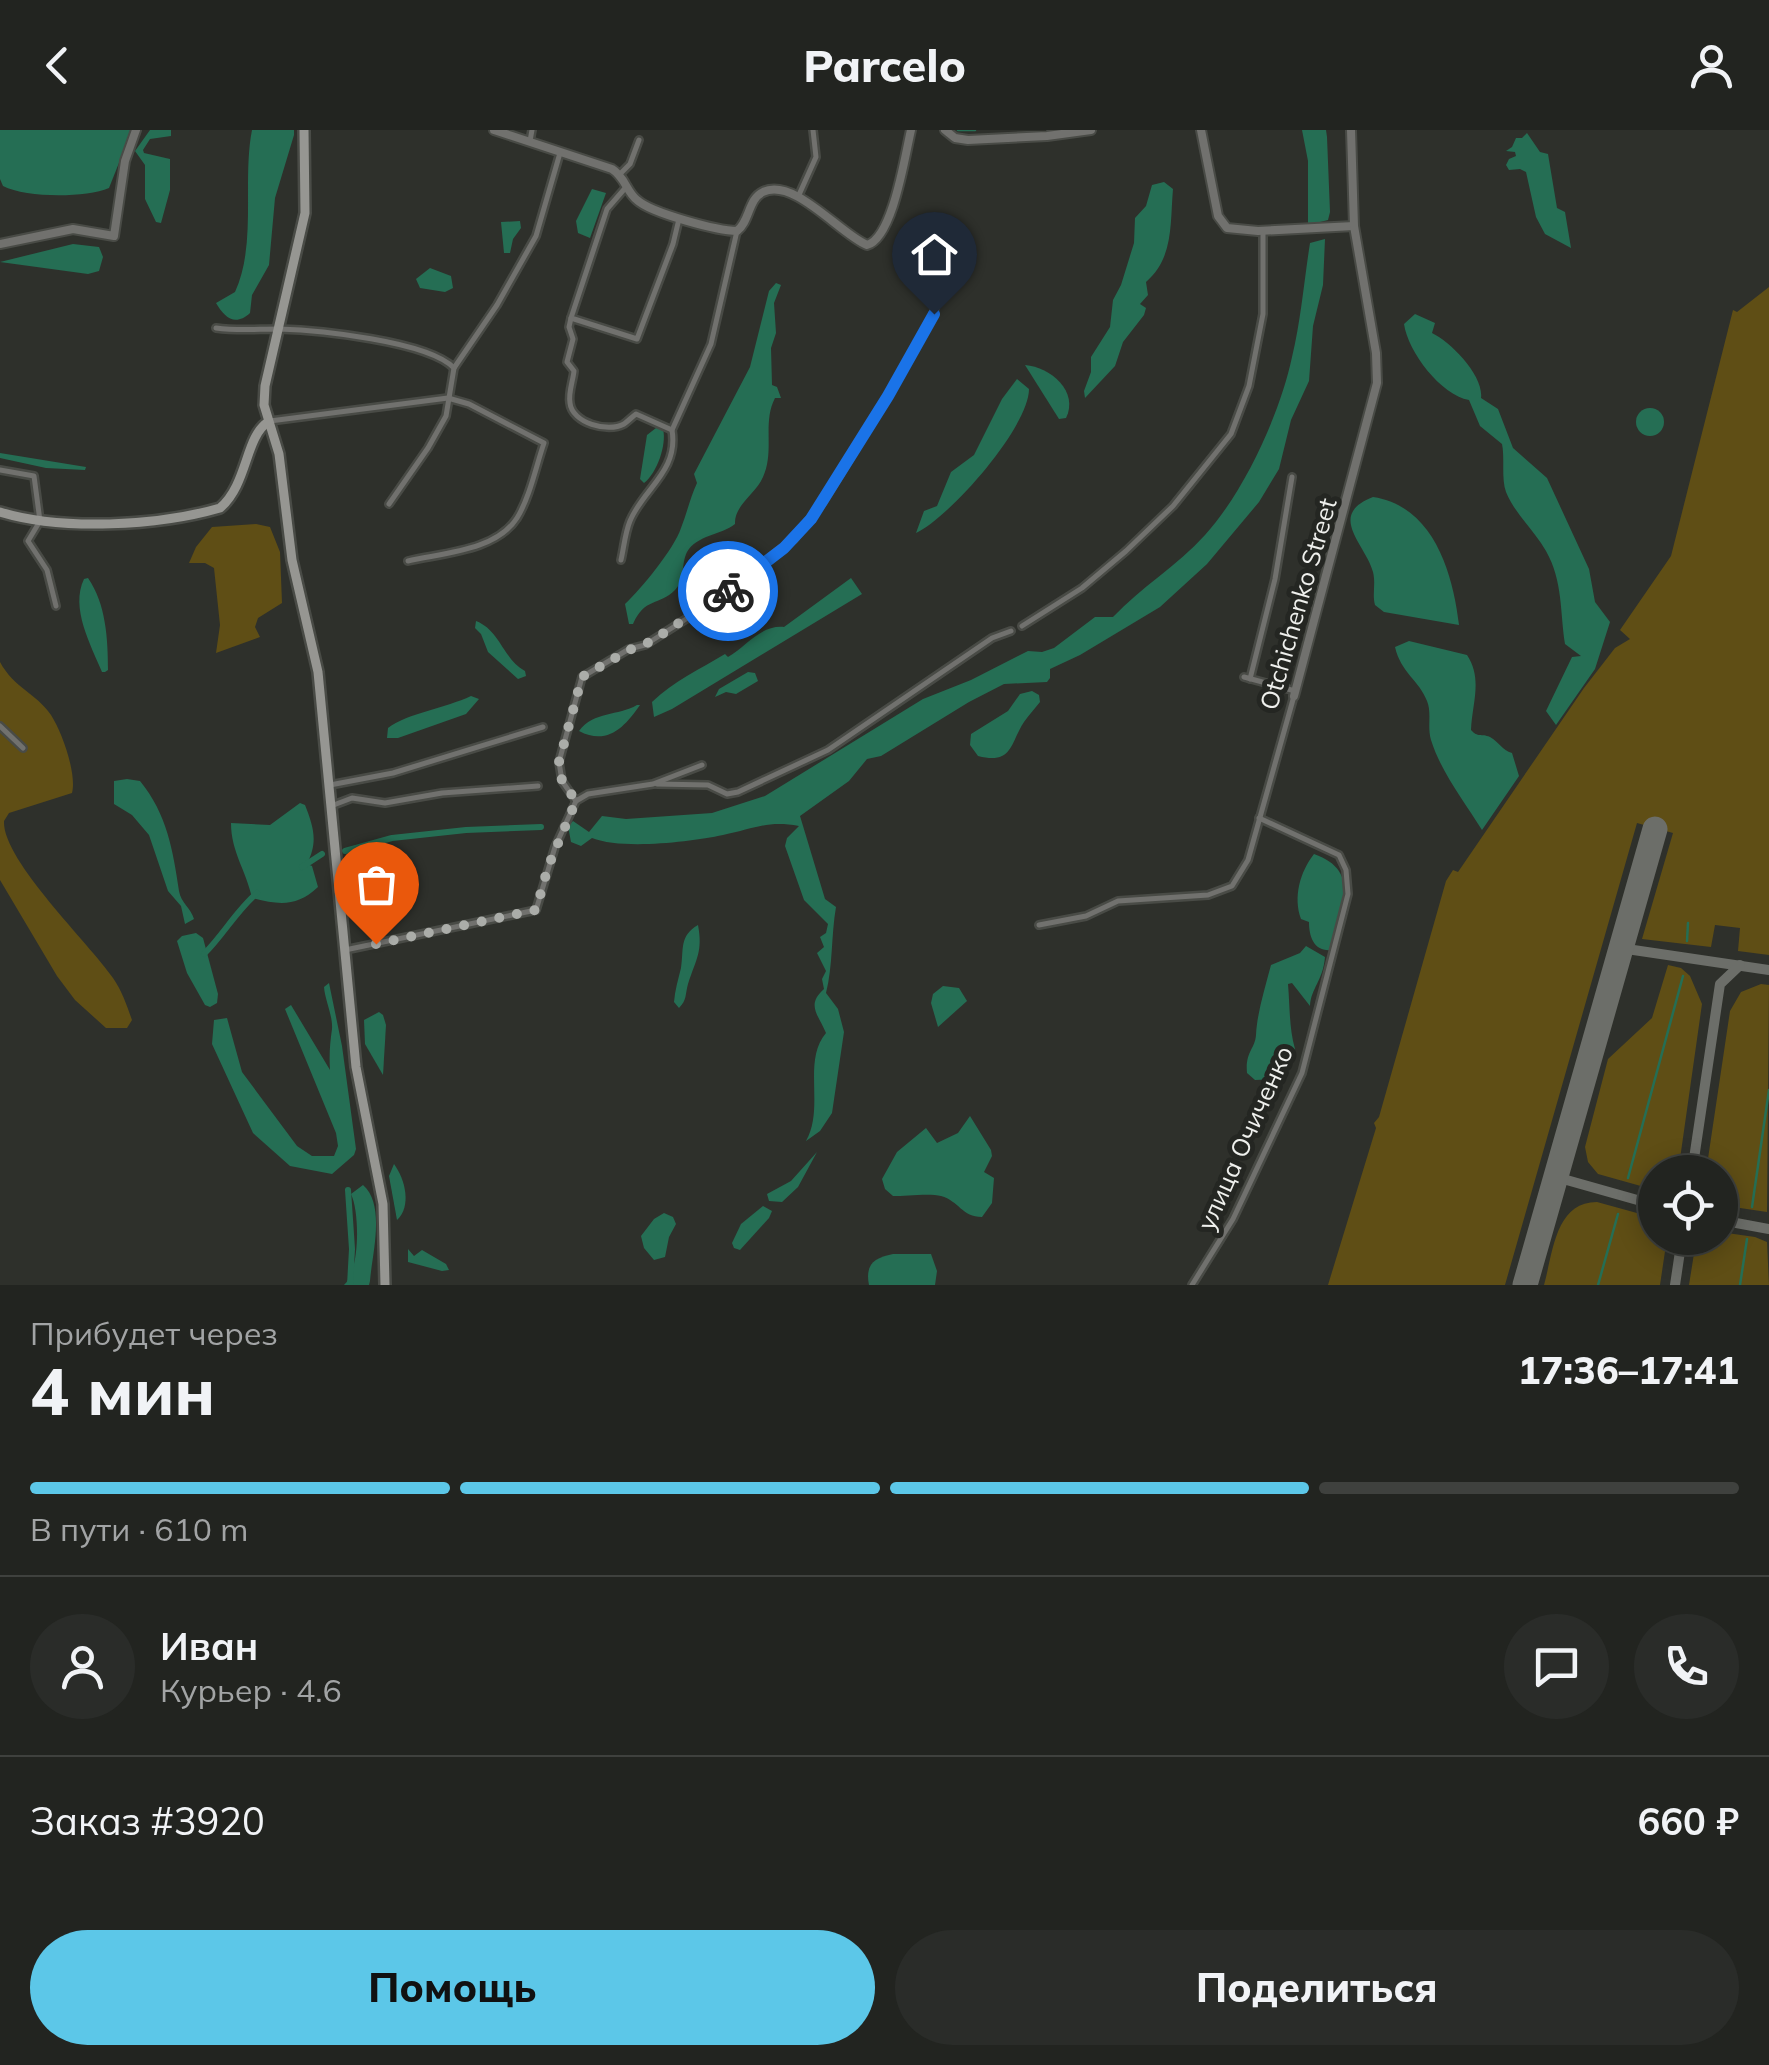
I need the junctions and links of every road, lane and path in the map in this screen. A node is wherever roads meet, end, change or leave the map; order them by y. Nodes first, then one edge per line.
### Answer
1 (136, 130) edge
2 (304, 130) edge
3 (494, 130) edge
4 (532, 130) edge
5 (813, 130) edge
6 (911, 130) edge
7 (945, 130) edge
8 (1092, 130) edge
9 (1202, 130) edge
10 (1351, 130) edge
11 (639, 140) dead end
12 (530, 141) junction
13 (560, 152) junction
14 (620, 174) junction
15 (627, 186) junction
16 (798, 197) junction
17 (679, 216) junction
18 (1354, 226) junction
19 (737, 230) junction
20 (1263, 231) junction
21 (0, 244) edge
22 (937, 302) dead end
23 (571, 318) junction
24 (216, 328) dead end
25 (280, 329) junction
26 (454, 368) junction
27 (448, 398) junction
28 (268, 422) junction
29 (672, 430) junction
30 (0, 470) edge
31 (1292, 477) dead end
32 (389, 504) dead end
33 (0, 512) edge
34 (40, 521) junction
35 (621, 560) dead end
36 (408, 561) dead end
37 (56, 606) dead end
38 (1022, 626) dead end
39 (1011, 631) dead end
40 (1294, 694) junction
41 (0, 726) edge
42 (543, 728) dead end
43 (23, 748) dead end
44 (702, 765) dead end
45 (653, 784) junction
46 (330, 785) junction
47 (538, 786) dead end
48 (576, 801) junction
49 (332, 806) junction
50 (1258, 818) junction
51 (1039, 926) dead end
52 (345, 950) junction
53 (385, 1285) edge
54 (1192, 1285) edge

1 - 21 street
2 - 25 main road
3 - 12 street
4 - 12 street
5 - 16 street
6 - 16 street
7 - 8 street
9 - 20 street
10 - 18 street, Otchichenko Street
11 - 14 street
12 - 13 street
13 - 14 street
13 - 26 street
14 - 15 street
15 - 17 street
15 - 23 street
16 - 19 street
17 - 19 street
17 - 23 street
18 - 20 street
18 - 40 street, Otchichenko Street
19 - 29 street
20 - 38 street
22 - 48 street
23 - 29 street
24 - 25 street
25 - 26 street
25 - 28 main road
26 - 27 street
27 - 28 street
27 - 32 street
27 - 36 street
28 - 34 main road
28 - 46 main road
29 - 35 street
30 - 34 street
31 - 40 street
33 - 34 main road
34 - 37 street
39 - 45 street
40 - 50 street, Otchichenko Street
41 - 43 street
42 - 46 street
44 - 45 street
45 - 48 street
46 - 49 main road
47 - 49 street
48 - 52 street
49 - 52 main road
50 - 51 street, Otchichenko Street
50 - 54 street, улица Очиченко
52 - 53 main road

